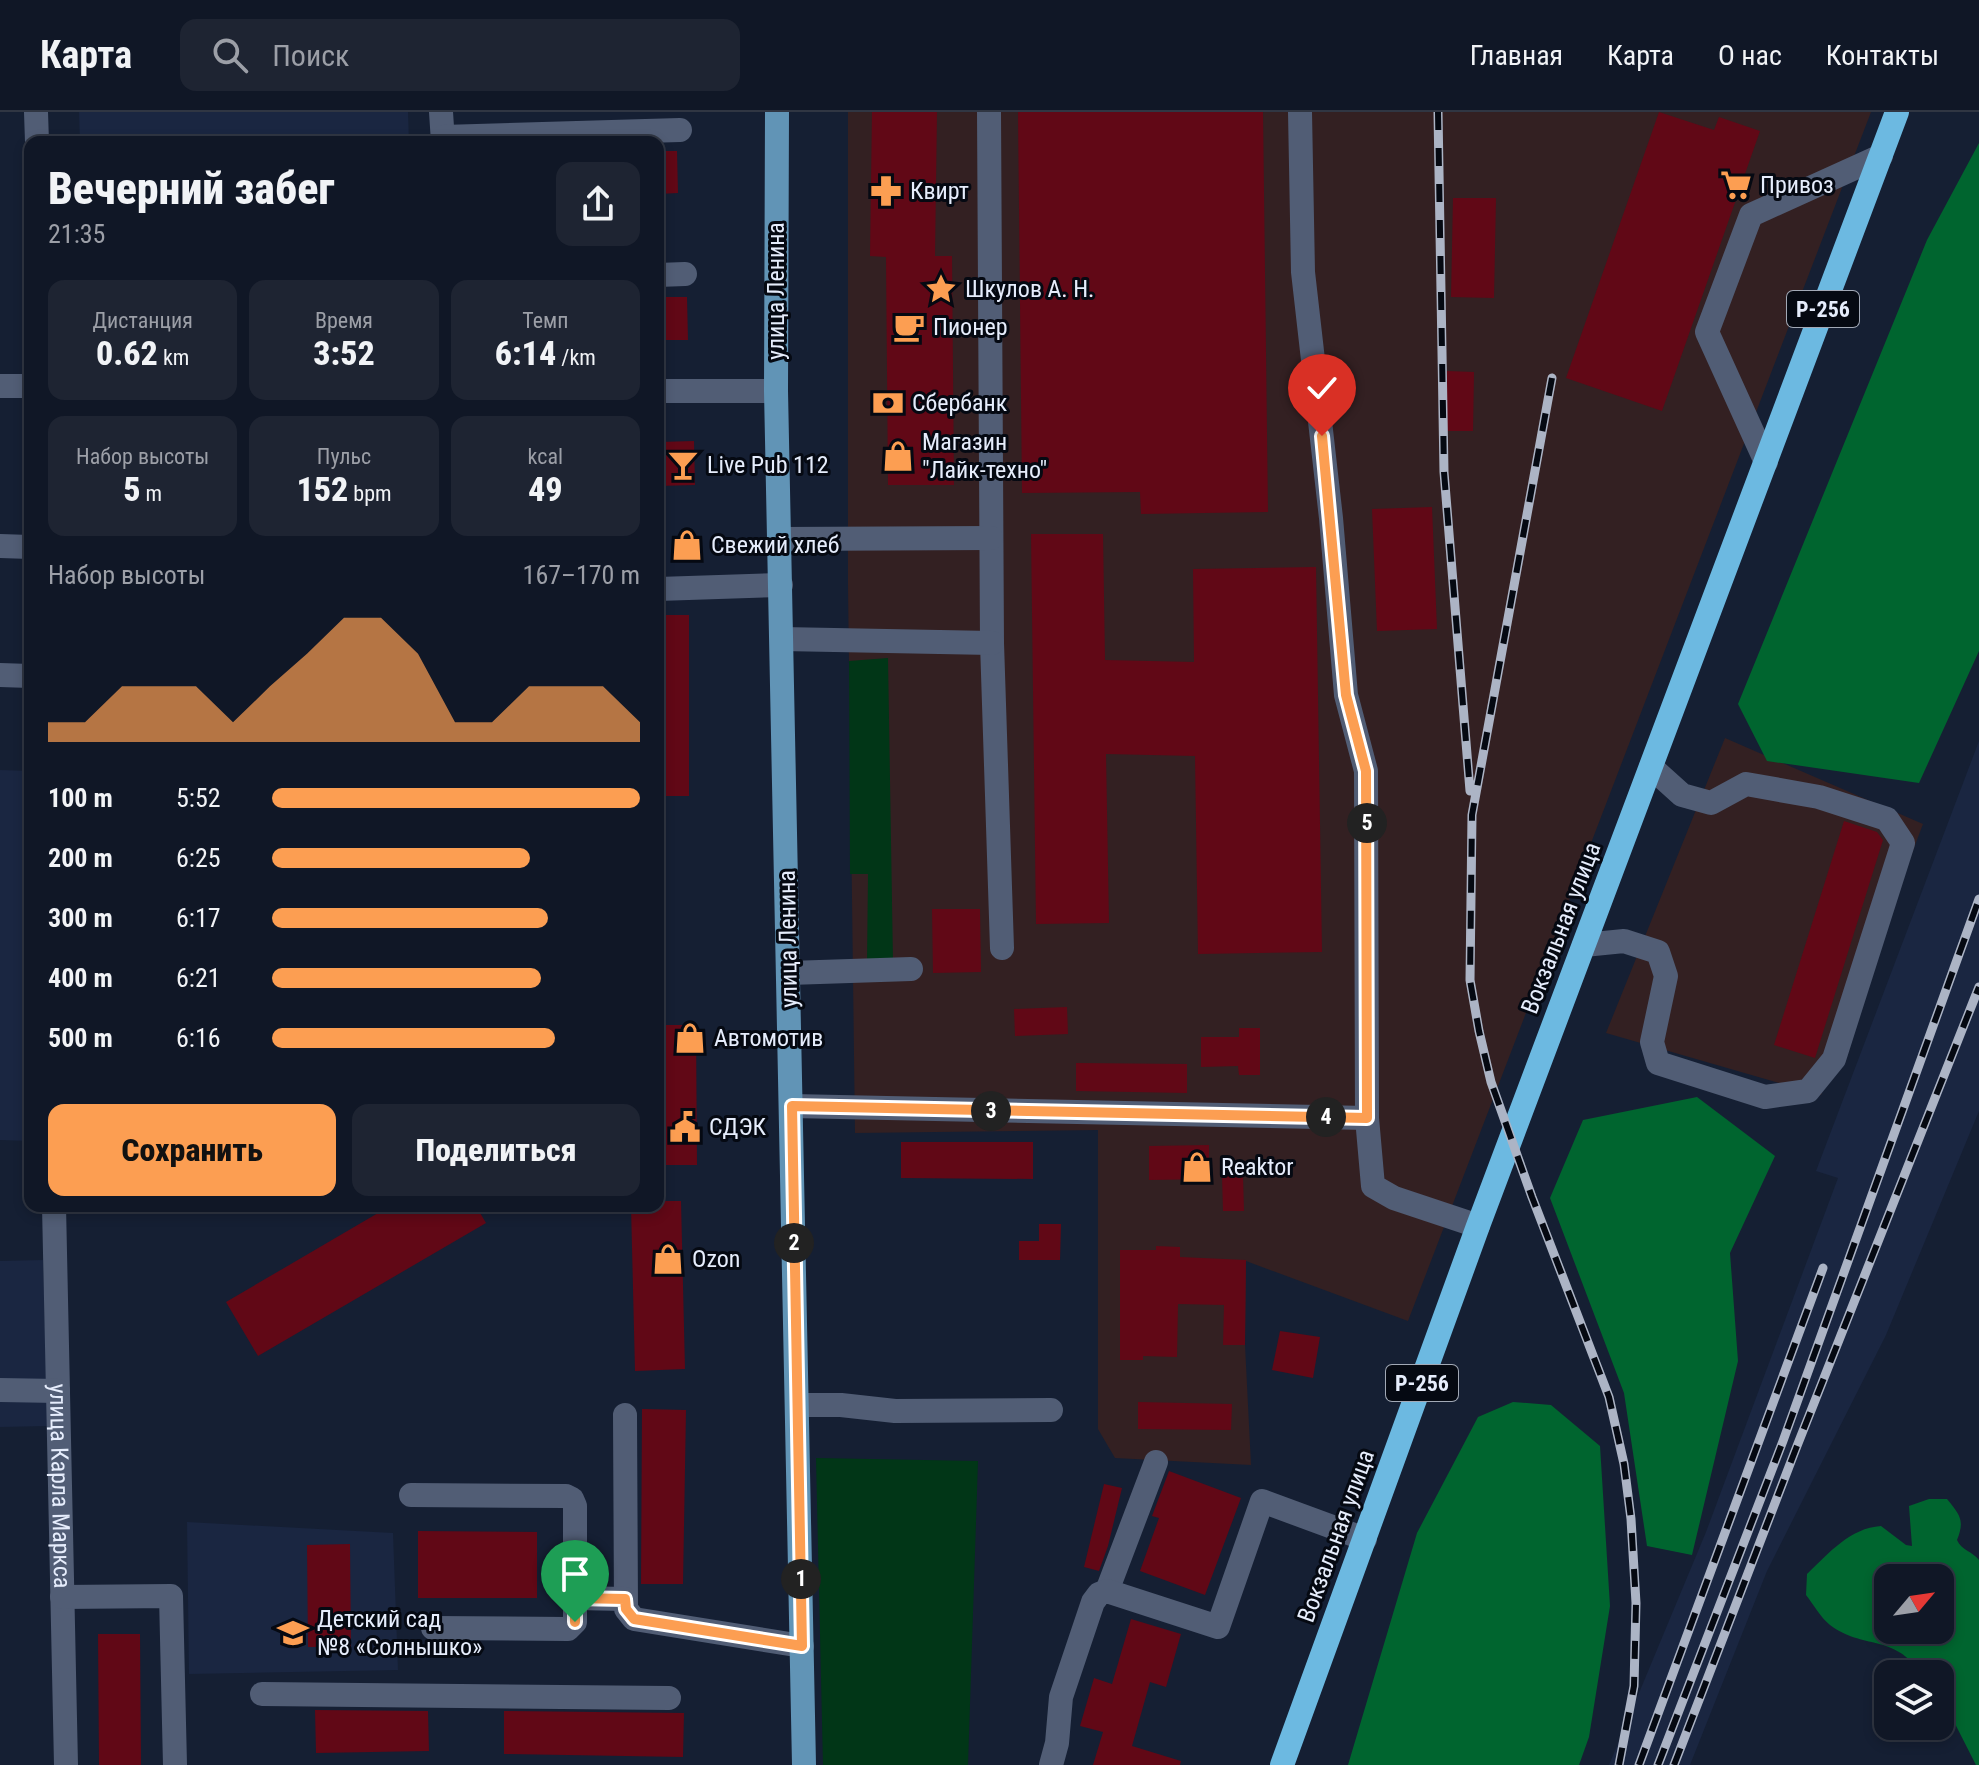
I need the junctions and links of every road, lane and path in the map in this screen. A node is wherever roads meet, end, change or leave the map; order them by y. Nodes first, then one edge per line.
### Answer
1 (36, 112) edge
2 (441, 112) edge
3 (777, 112) edge
4 (989, 112) edge
5 (1300, 112) edge
6 (1897, 112) edge
7 (680, 130) dead end
8 (37, 136) edge
9 (443, 136) edge
10 (538, 136) edge
11 (1881, 156) junction
12 (685, 274) dead end
13 (664, 275) edge
14 (0, 386) edge
15 (24, 386) edge
16 (664, 391) edge
17 (776, 391) junction
18 (1766, 462) junction
19 (991, 538) junction
20 (780, 539) junction
21 (0, 546) edge
22 (24, 547) edge
23 (781, 585) junction
24 (664, 589) edge
25 (782, 639) junction
26 (992, 643) junction
27 (0, 675) edge
28 (24, 676) edge
29 (1651, 767) junction
30 (1584, 945) junction
31 (1002, 948) dead end
32 (911, 969) dead end
33 (789, 973) junction
34 (792, 1106) junction
35 (1367, 1118) junction
36 (54, 1212) edge
37 (1478, 1226) junction
38 (0, 1390) edge
39 (58, 1391) junction
40 (797, 1405) junction
41 (1051, 1410) dead end
42 (625, 1415) dead end
43 (1156, 1462) dead end
44 (411, 1495) dead end
45 (1365, 1539) junction
46 (1107, 1591) junction
47 (62, 1597) junction
48 (575, 1598) junction
49 (625, 1599) junction
50 (433, 1628) dead end
51 (802, 1646) junction
52 (262, 1694) dead end
53 (669, 1698) dead end
54 (66, 1765) edge
55 (175, 1765) edge
56 (804, 1765) edge
57 (1051, 1765) edge
58 (1282, 1765) edge

1 - 8 street
2 - 9 street
3 - 17 main road, улица Ленина
4 - 19 street
5 - 35 street
6 - 11 highway, Вокзальная улица / Р-256
7 - 10 street
11 - 18 highway, Вокзальная улица / Р-256
11 - 18 street
12 - 13 street
14 - 15 street
16 - 17 street
17 - 20 main road, улица Ленина
18 - 29 highway, Вокзальная улица / Р-256
19 - 20 street
19 - 26 street
20 - 23 main road, улица Ленина
21 - 22 street
23 - 24 street
23 - 25 main road, улица Ленина
25 - 26 street
25 - 33 main road, улица Ленина
26 - 31 street
27 - 28 street
29 - 30 highway, Вокзальная улица / Р-256
29 - 30 street
30 - 37 highway, Вокзальная улица / Р-256
32 - 33 street
33 - 34 main road, улица Ленина
34 - 35 street
34 - 40 main road, улица Ленина
35 - 37 street
36 - 39 street, улица Карла Маркса
37 - 45 highway, Вокзальная улица / Р-256
38 - 39 street
39 - 47 street, улица Карла Маркса
40 - 41 street
40 - 51 main road, улица Ленина
42 - 49 street
43 - 46 street
44 - 48 street
45 - 46 street
45 - 58 highway, Вокзальная улица / Р-256
46 - 57 street
47 - 54 street, улица Карла Маркса
47 - 55 street
48 - 49 street
48 - 50 street
49 - 51 street
51 - 56 main road, улица Ленина
52 - 53 street

